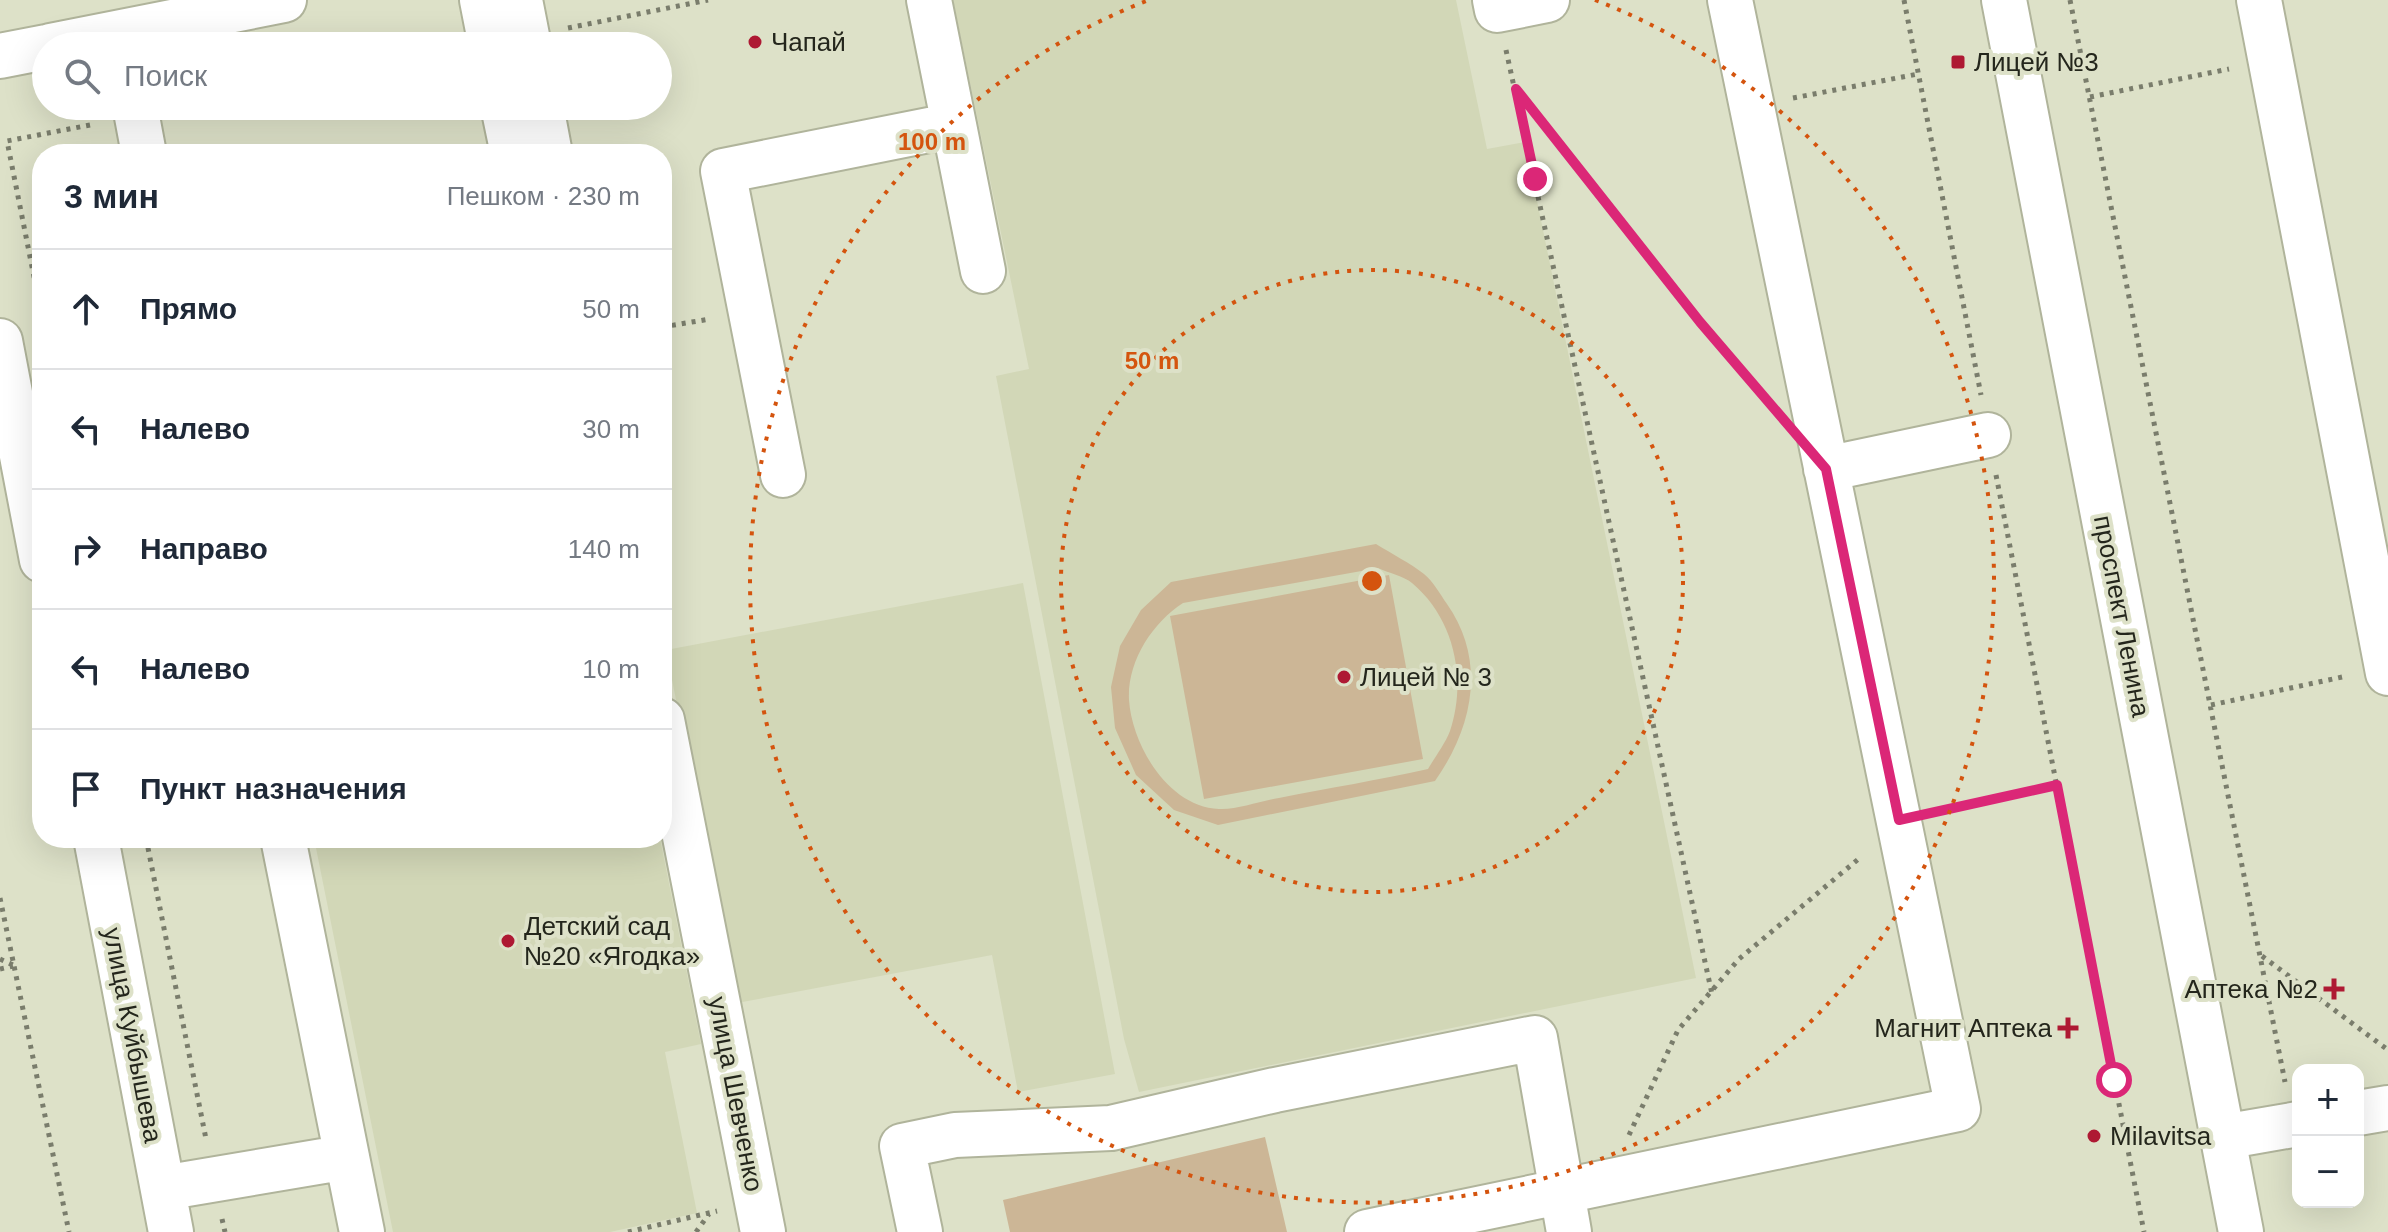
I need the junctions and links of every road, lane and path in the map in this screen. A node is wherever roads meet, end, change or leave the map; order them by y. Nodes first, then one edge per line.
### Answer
1 (284, 0) edge
2 (482, 0) edge
3 (708, 0) edge
4 (929, 0) edge
5 (1547, 0) edge
6 (1730, 0) edge
7 (1904, 0) edge
8 (2004, 0) edge
9 (2070, 0) edge
10 (2259, 0) edge
11 (1496, 5) edge
12 (119, 26) edge
13 (98, 32) edge
14 (517, 32) edge
15 (32, 49) edge
16 (0, 56) edge
17 (2270, 62) junction
18 (1918, 74) junction
19 (1516, 89) junction
20 (2090, 97) junction
21 (1752, 106) junction
22 (138, 120) edge
23 (506, 120) edge
24 (544, 120) edge
25 (954, 125) junction
26 (7, 141) dead end
27 (142, 144) edge
28 (511, 144) edge
29 (548, 144) edge
30 (32, 267) edge
31 (983, 271) dead end
32 (0, 341) edge
33 (1768, 401) dead end
34 (1988, 435) junction
35 (1826, 469) junction
36 (783, 475) dead end
37 (32, 508) edge
38 (2387, 670) edge
39 (2211, 705) junction
40 (672, 771) edge
41 (2057, 785) junction
42 (1899, 820) junction
43 (98, 848) edge
44 (148, 848) edge
45 (285, 848) edge
46 (0, 898) edge
47 (2261, 956) junction
48 (0, 959) edge
49 (14, 966) junction
50 (0, 969) edge
51 (1712, 994) junction
52 (2388, 1050) edge
53 (2292, 1107) edge
54 (2388, 1108) edge
55 (2364, 1112) edge
56 (2223, 1137) junction
57 (347, 1157) junction
58 (214, 1179) junction
59 (1608, 1181) junction
60 (163, 1188) junction
61 (1564, 1212) edge
62 (710, 1213) junction
63 (760, 1217) edge
64 (69, 1232) edge
65 (171, 1232) edge
66 (225, 1232) edge
67 (362, 1232) edge
68 (628, 1232) edge
69 (696, 1232) edge
70 (920, 1232) edge
71 (1367, 1232) edge
72 (2144, 1232) edge
73 (2241, 1232) edge

1 - 12 street
2 - 14 street
3 - 14 path
4 - 25 street
5 - 11 street
6 - 21 street
7 - 18 path
8 - 56 street, проспект Ленина
9 - 20 path
10 - 17 street
11 - 19 path
12 - 13 street
15 - 16 street
17 - 20 path
17 - 38 street
18 - 21 path
18 - 34 path
19 - 33 path
19 - 51 path
20 - 39 path
21 - 35 street
22 - 27 street
23 - 28 street
24 - 29 street
25 - 31 street
25 - 36 street
26 - 30 path
32 - 37 street
34 - 35 street
34 - 41 path
35 - 42 street
38 - 39 path
39 - 47 path
40 - 63 street, улица Шевченко
41 - 42 path
41 - 72 path
42 - 51 path
42 - 59 street
43 - 60 street, улица Куйбышева
44 - 58 path
45 - 57 street
46 - 49 path
47 - 52 path
47 - 53 path
48 - 49 path
49 - 50 path
49 - 64 path
51 - 59 path
53 - 56 street
54 - 55 street
56 - 73 street, проспект Ленина
57 - 58 street
57 - 67 street
58 - 60 street
58 - 66 path
59 - 61 street
60 - 65 street, улица Куйбышева
61 - 70 street
61 - 71 street
62 - 63 path
62 - 68 path
62 - 69 path

